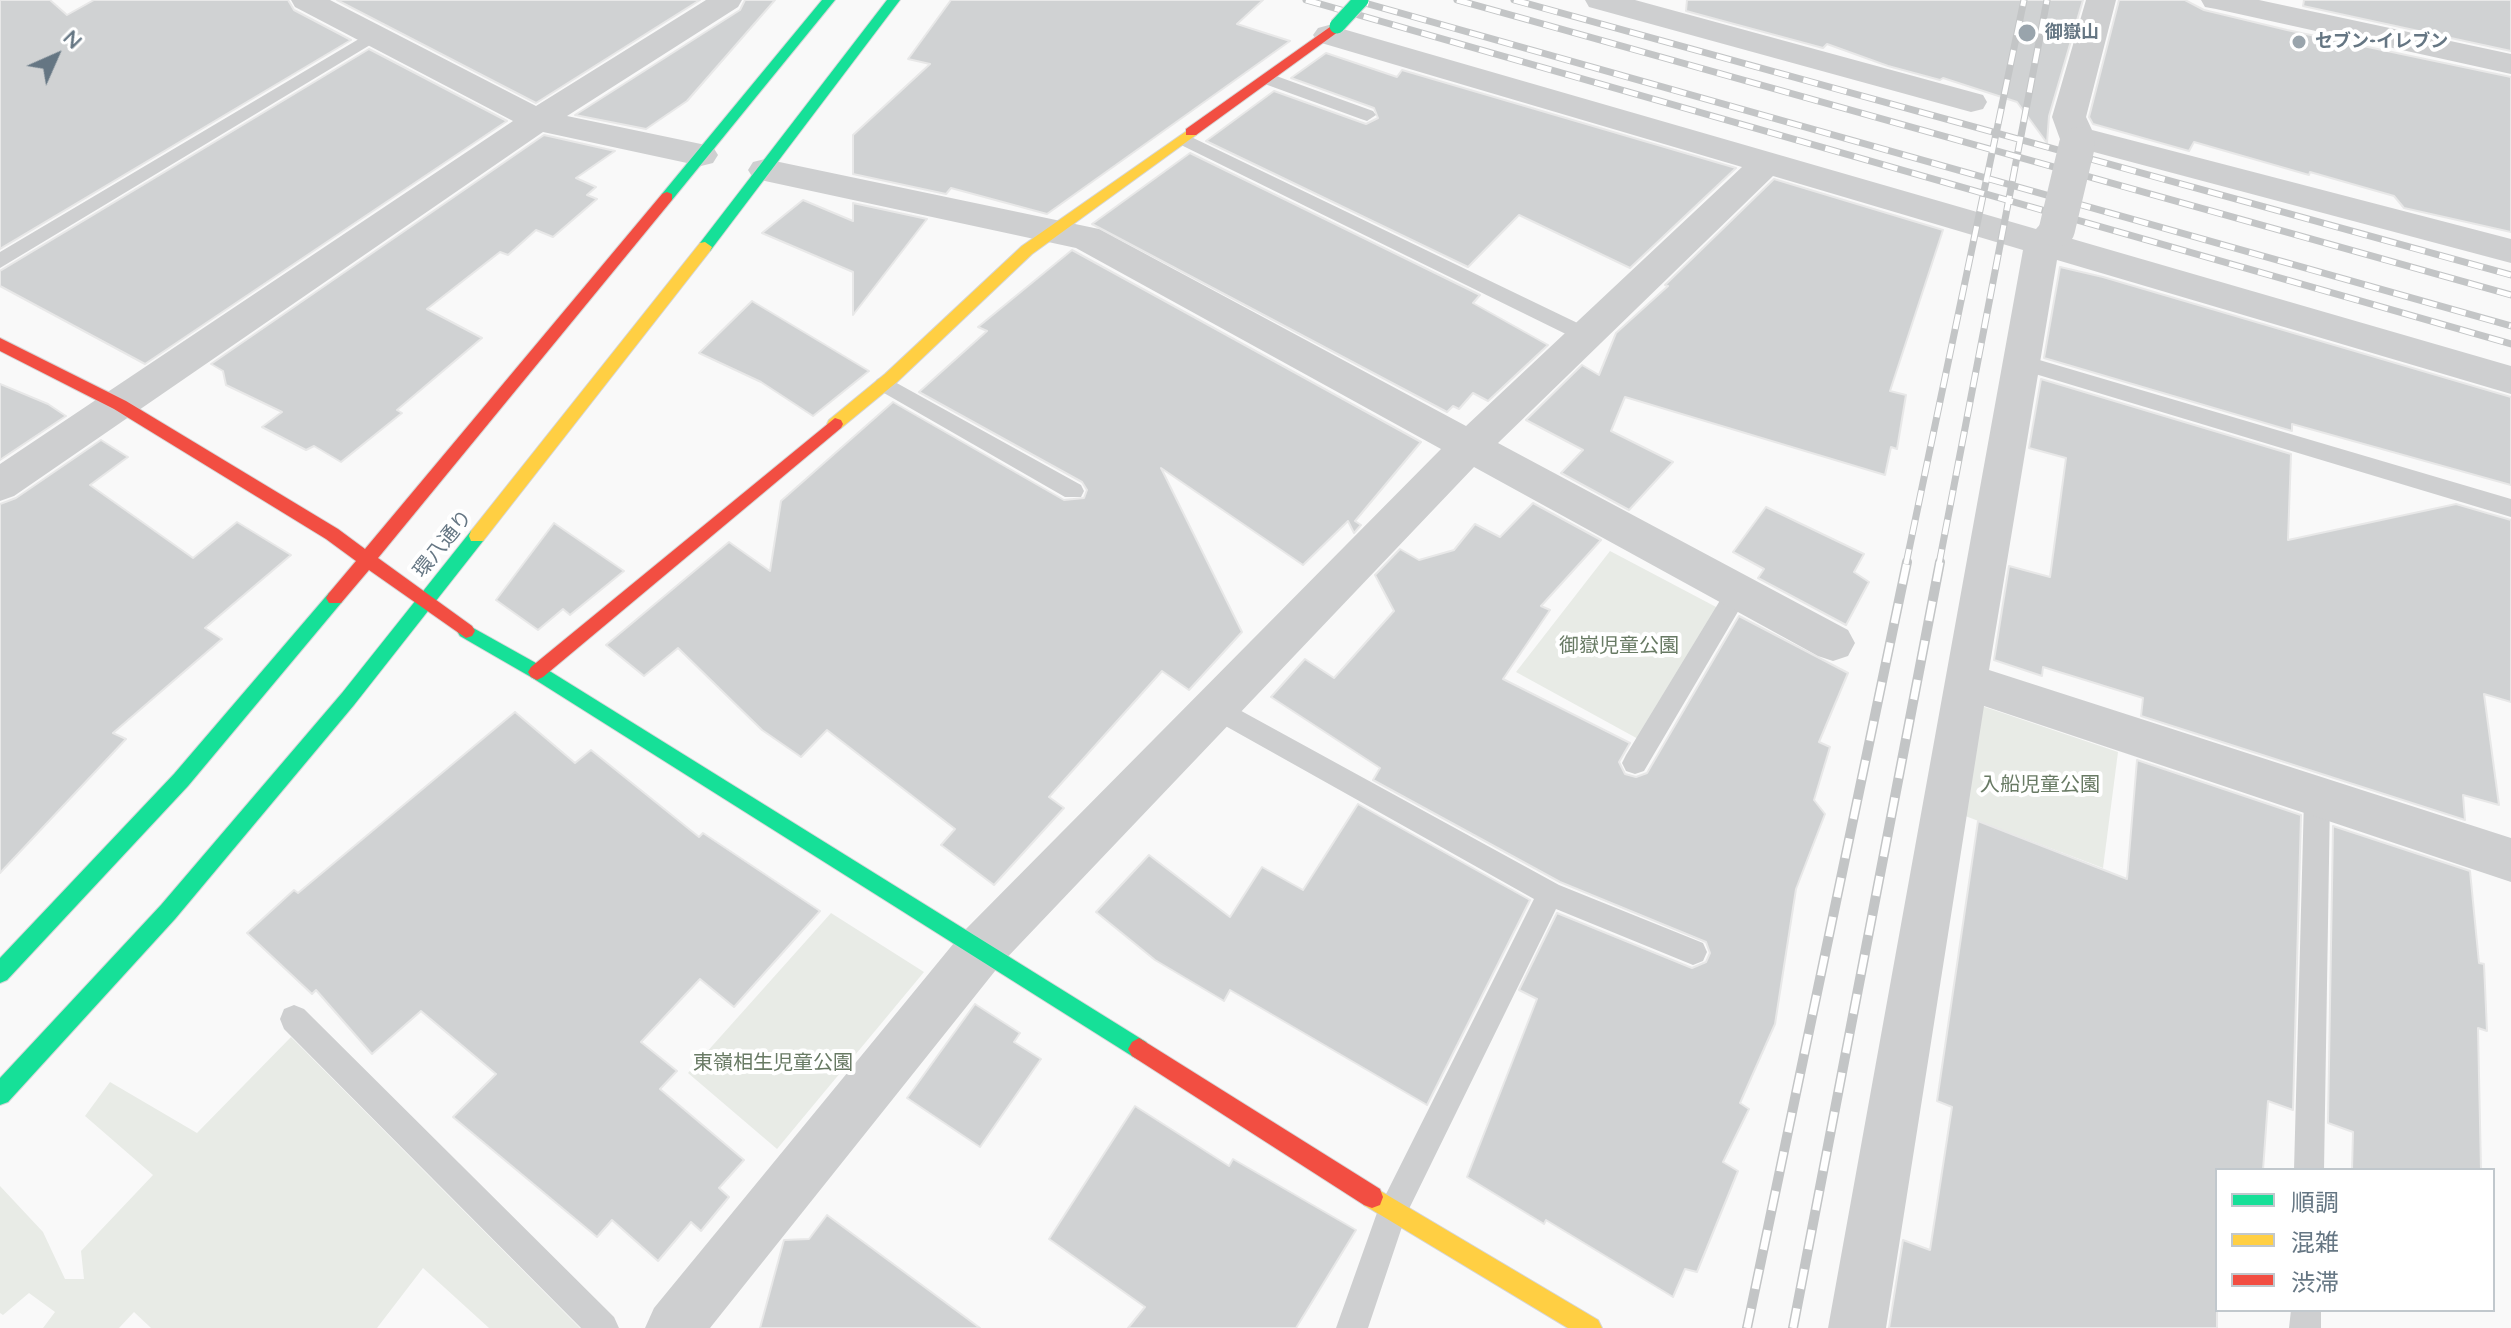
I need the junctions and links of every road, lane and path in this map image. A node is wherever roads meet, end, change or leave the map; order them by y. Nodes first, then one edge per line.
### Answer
1 (306, 0) edge
2 (727, 0) edge
3 (829, 0) edge
4 (894, 0) edge
5 (1361, 0) edge
6 (1600, 0) edge
7 (2101, 0) edge
8 (2216, 0) edge
9 (1333, 30) junction
10 (374, 35) junction
11 (2511, 64) edge
12 (1268, 79) junction
13 (1971, 102) dead end
14 (1367, 115) dead end
15 (537, 120) junction
16 (1185, 140) junction
17 (2078, 141) junction
18 (701, 155) junction
19 (1767, 163) junction
20 (765, 170) junction
21 (1055, 232) junction
22 (2049, 236) junction
23 (2511, 251) edge
24 (0, 261) edge
25 (1585, 335) junction
26 (0, 344) edge
27 (2019, 362) junction
28 (2511, 380) edge
29 (884, 384) junction
30 (120, 405) junction
31 (1470, 447) junction
32 (0, 485) edge
33 (1073, 491) dead end
34 (2511, 508) edge
35 (655, 544) dead end
36 (676, 557) junction
37 (368, 559) junction
38 (1738, 591) junction
39 (424, 602) junction
40 (1833, 643) dead end
41 (537, 672) junction
42 (1965, 681) junction
43 (1196, 713) junction
44 (1635, 763) dead end
45 (2317, 799) junction
46 (2511, 860) edge
47 (1550, 894) junction
48 (981, 949) junction
49 (1693, 952) dead end
50 (0, 973) edge
51 (294, 1019) dead end
52 (0, 1094) edge
53 (2309, 1168) edge
54 (1393, 1210) junction
55 (603, 1328) edge
56 (674, 1328) edge
57 (1352, 1328) edge
58 (1590, 1328) edge
59 (1857, 1328) edge

1 - 10 street
2 - 15 street
3 - 18 street
4 - 20 street, 環八通り
5 - 9 street, bridge
6 - 13 street
7 - 17 street
8 - 11 street
9 - 12 street
9 - 19 street
10 - 15 street
10 - 24 lane
12 - 14 lane
12 - 16 street
15 - 18 street
15 - 30 street
16 - 21 street
16 - 25 lane
17 - 22 street, bridge
17 - 23 street
18 - 37 street
19 - 22 street
19 - 25 street
20 - 21 street
20 - 39 street, 環八通り
21 - 29 street
21 - 31 street
22 - 27 street
22 - 28 street
25 - 31 street
26 - 30 street
27 - 34 lane
27 - 42 street
29 - 33 lane
29 - 36 street
30 - 32 street
30 - 37 street
31 - 38 street
31 - 43 street
35 - 36 lane
36 - 41 street
37 - 39 street
37 - 50 street
38 - 40 street
38 - 44 lane
39 - 41 street
39 - 52 street, 環八通り
41 - 48 street
42 - 45 street
42 - 59 street
43 - 47 lane
43 - 48 street
45 - 46 street
45 - 53 lane
47 - 49 lane
47 - 54 lane
48 - 54 street
48 - 56 street
51 - 55 lane
54 - 57 lane
54 - 58 street

